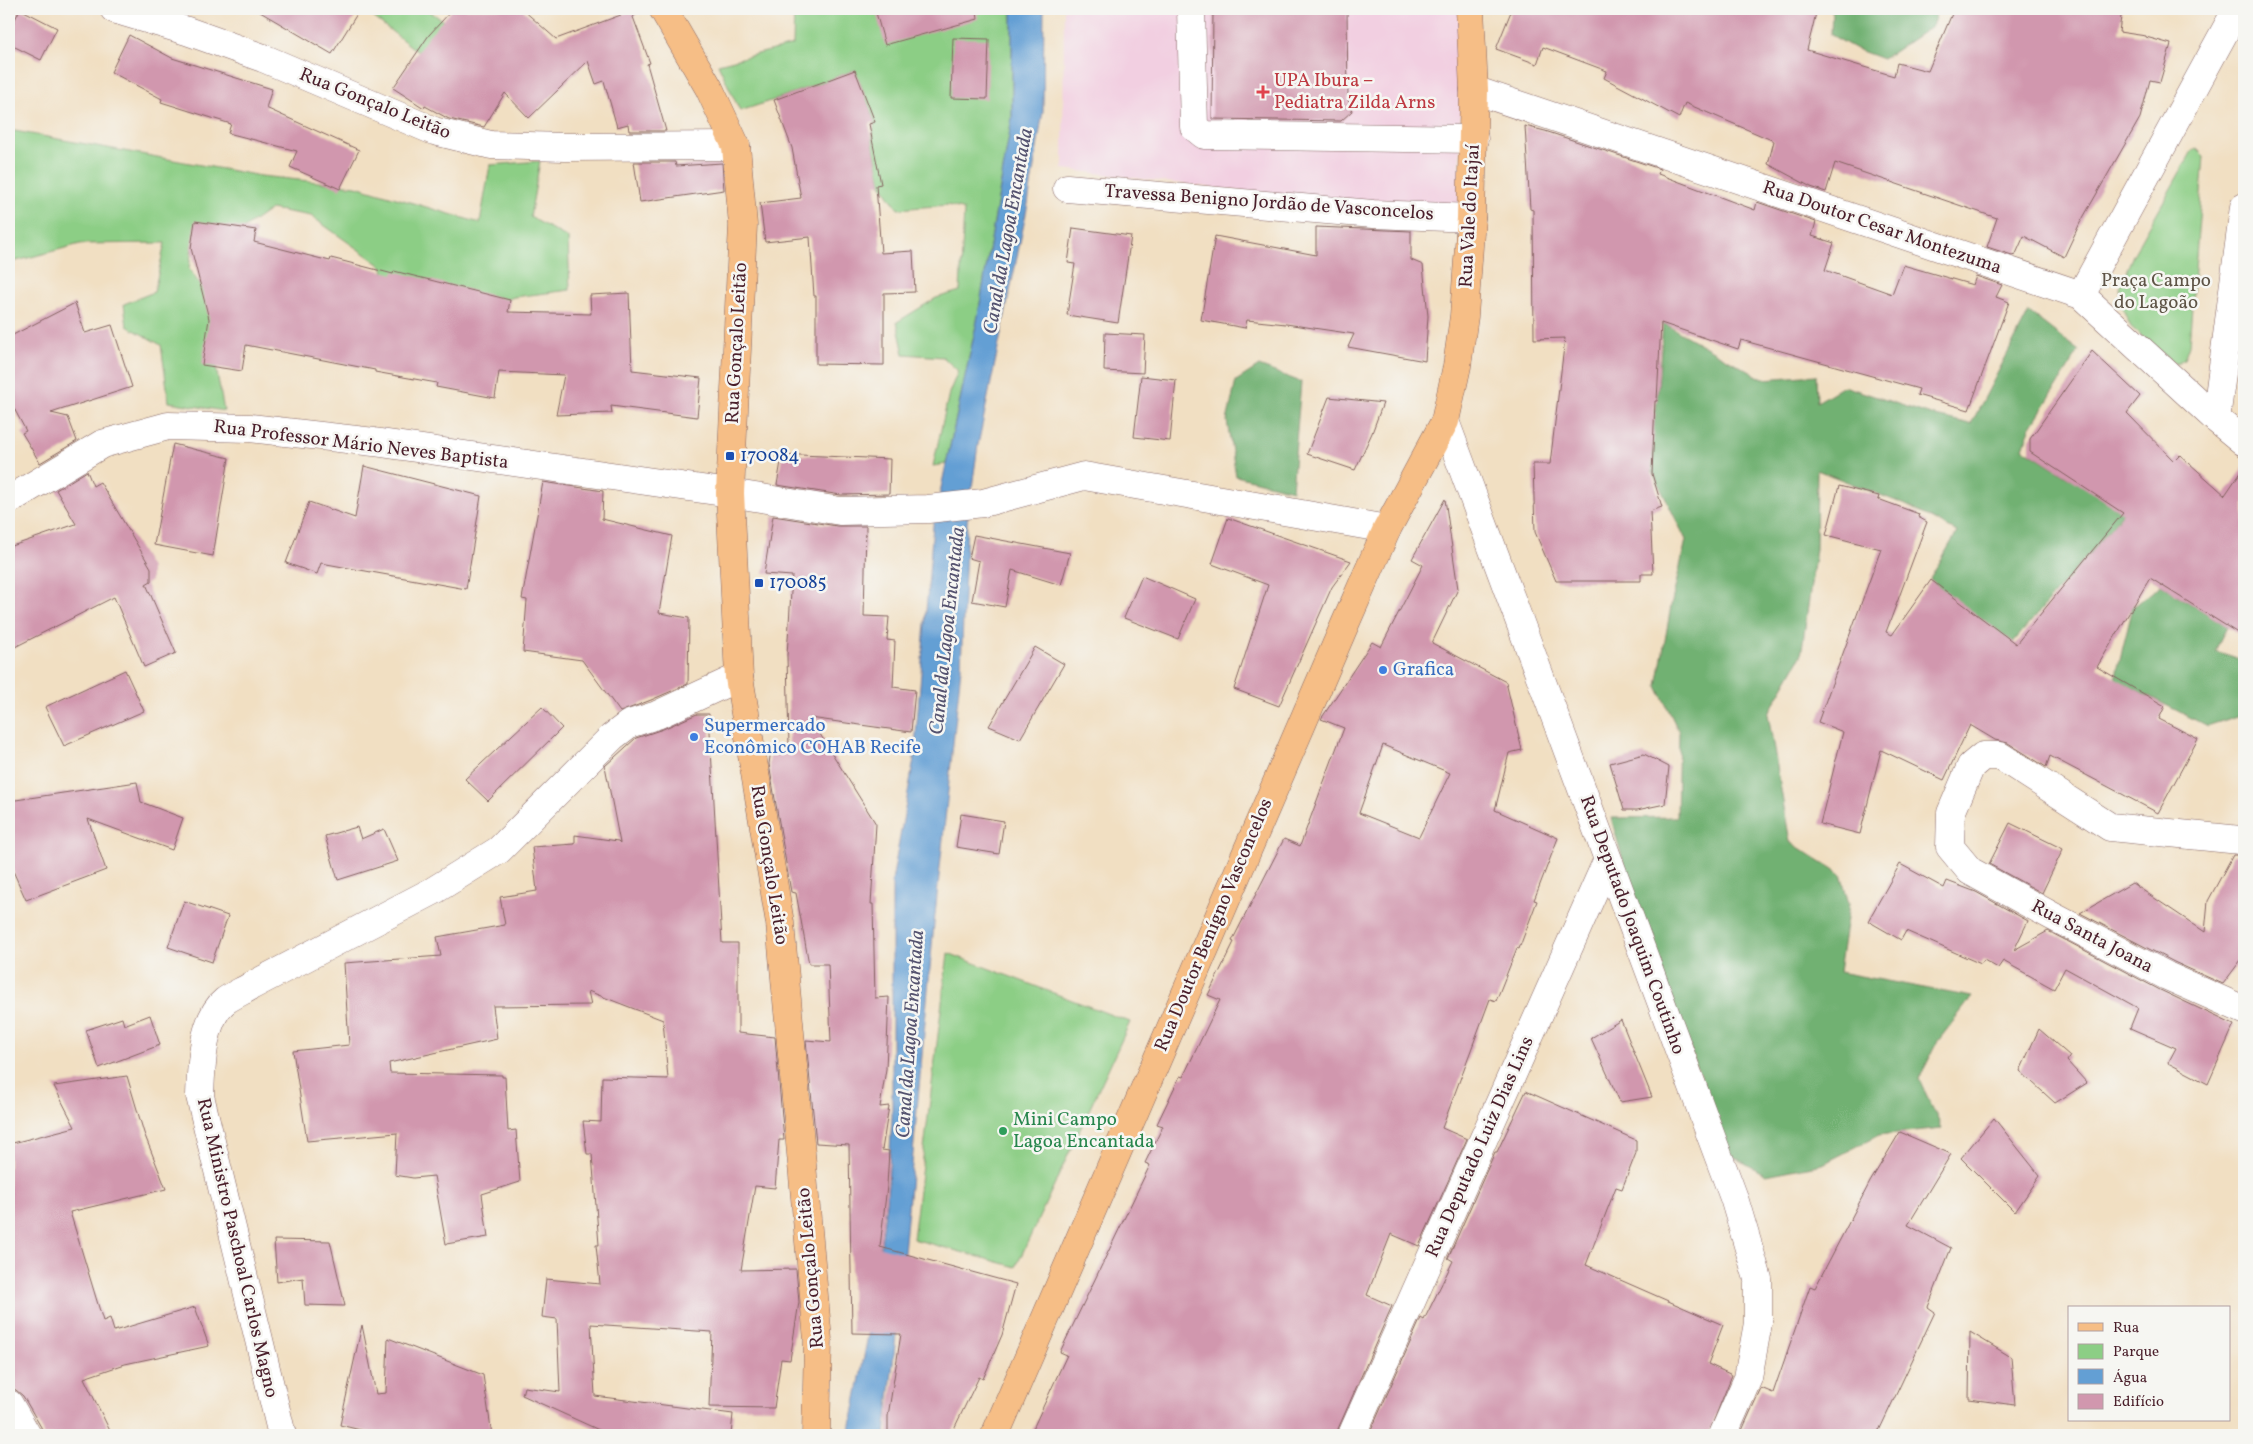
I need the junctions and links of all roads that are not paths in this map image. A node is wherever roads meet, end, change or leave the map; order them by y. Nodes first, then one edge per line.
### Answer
1 (114, 9) edge
2 (663, 9) edge
3 (1191, 9) edge
4 (1470, 9) edge
5 (2237, 9) edge
6 (1474, 90) junction
7 (1474, 139) junction
8 (736, 146) junction
9 (1068, 188) dead end
10 (2244, 207) edge
11 (1471, 218) junction
12 (2081, 295) junction
13 (2216, 419) junction
14 (1445, 421) junction
15 (2244, 442) edge
16 (730, 493) junction
17 (9, 500) edge
18 (1387, 529) junction
19 (739, 677) junction
20 (2244, 839) edge
21 (1608, 859) junction
22 (2244, 1010) edge
23 (9, 1404) edge
24 (27, 1435) edge
25 (282, 1435) edge
26 (816, 1435) edge
27 (995, 1435) edge
28 (1352, 1435) edge
29 (1723, 1435) edge

1 - 8 street, Rua Gonçalo Leitão
2 - 8 main road, Rua Gonçalo Leitão
3 - 7 street
4 - 6 main road, Rua Vale do Itajaí
5 - 12 street
6 - 7 main road, Rua Vale do Itajaí
6 - 12 street, Rua Doutor Cesar Montezuma
7 - 11 main road, Rua Vale do Itajaí
8 - 16 main road, Rua Gonçalo Leitão
9 - 11 street, Travessa Benigno Jordão de Vasconcelos
10 - 13 street
11 - 14 main road, Rua Vale do Itajaí
12 - 13 street, Rua Doutor Cesar Montezuma
13 - 15 street, Rua Doutor Cesar Montezuma
14 - 18 main road, Rua Doutor Benígno Vasconcelos
14 - 21 street, Rua Deputado Joaquim Coutinho
16 - 17 street, Rua Professor Mário Neves Baptista
16 - 18 street, Rua Professor Mário Neves Baptista
16 - 19 main road, Rua Gonçalo Leitão
18 - 27 main road, Rua Doutor Benígno Vasconcelos
19 - 25 street, Rua Ministro Paschoal Carlos Magno
19 - 26 main road, Rua Gonçalo Leitão
20 - 22 street, Rua Santa Joana
21 - 28 street, Rua Deputado Luiz Dias Lins
21 - 29 street, Rua Deputado Joaquim Coutinho
23 - 24 street

